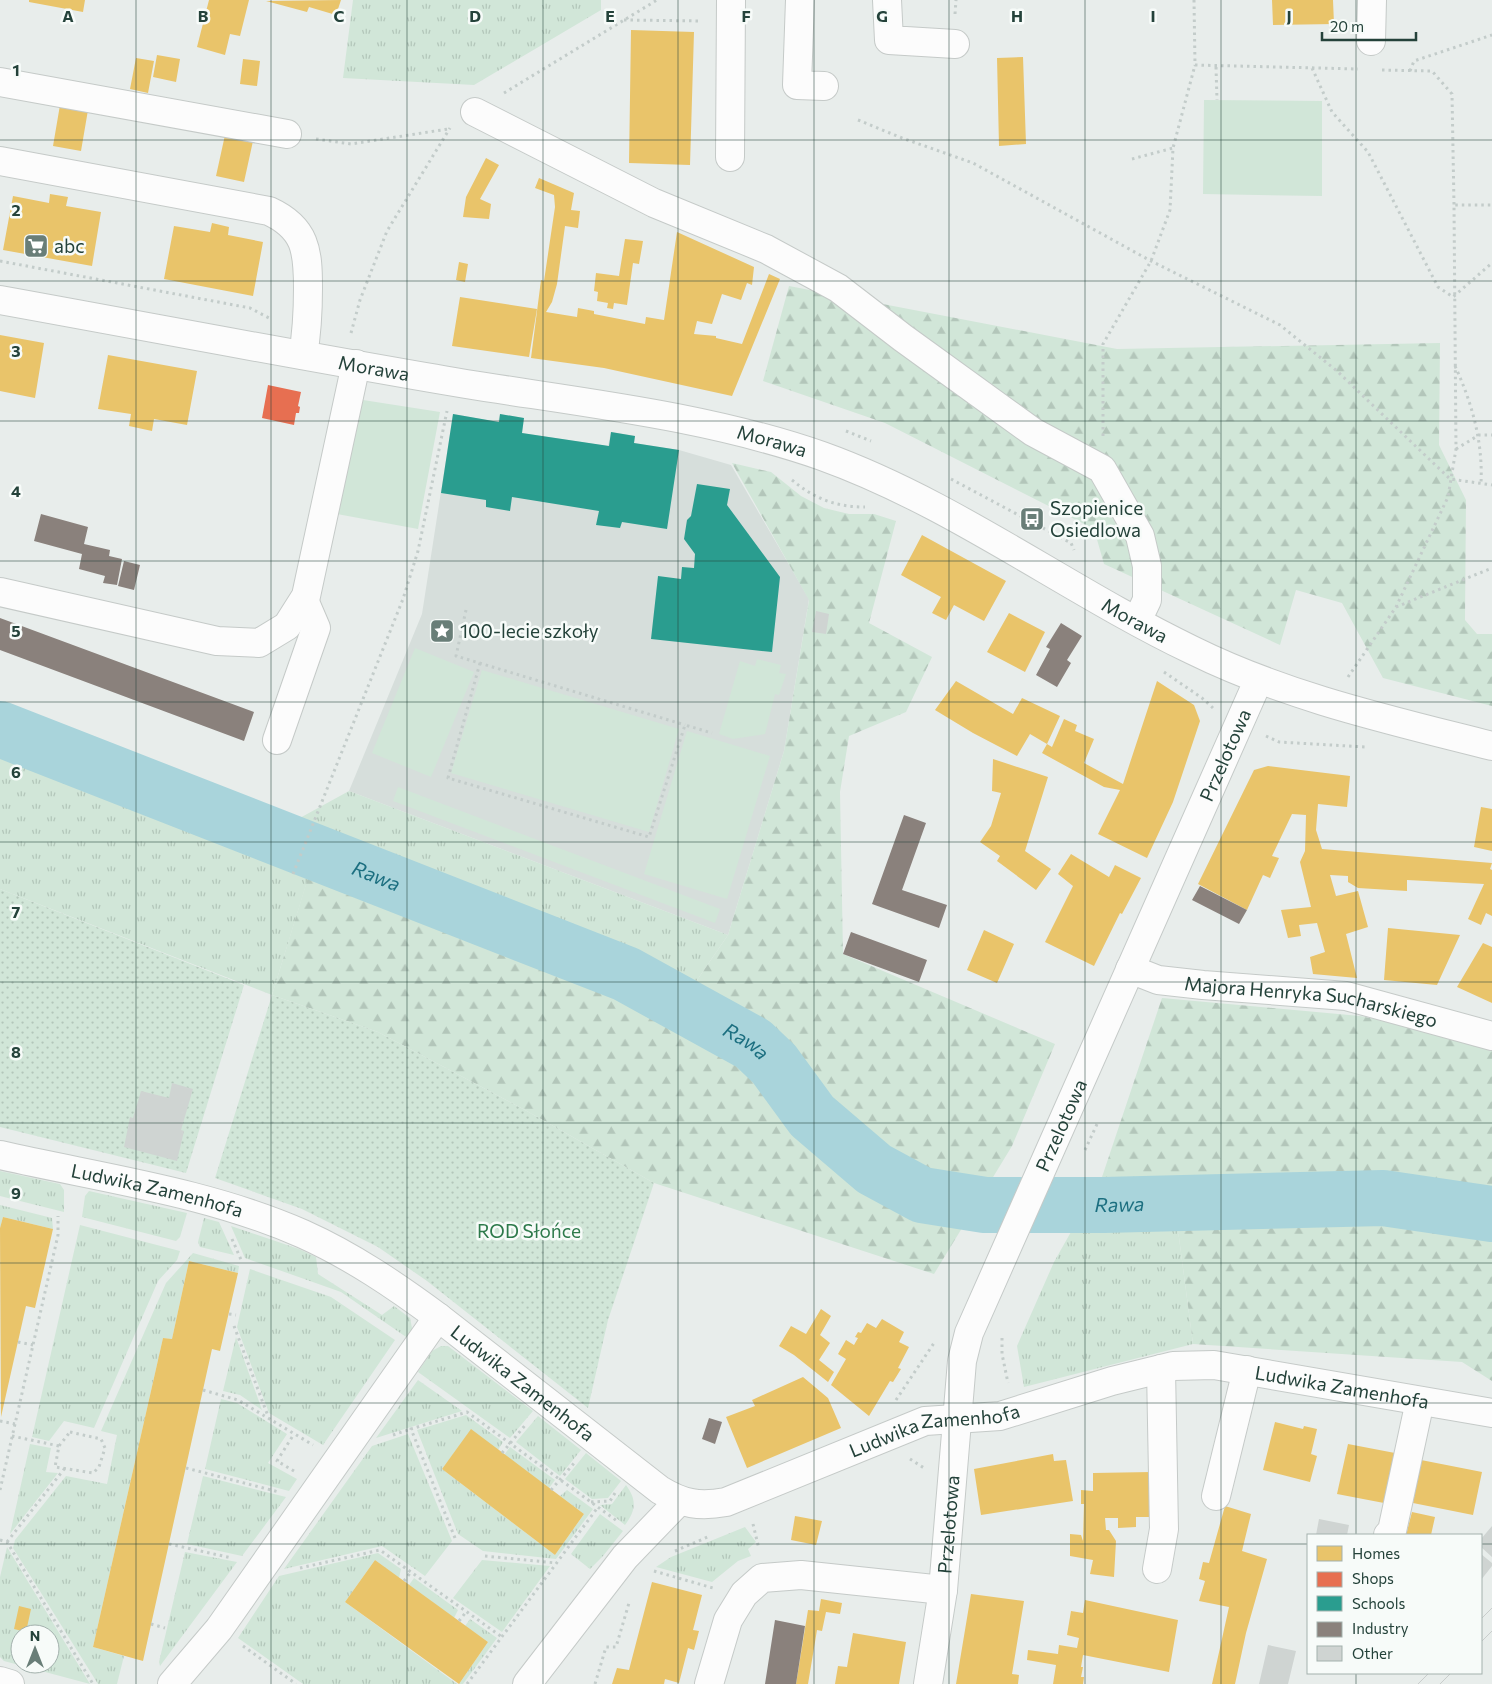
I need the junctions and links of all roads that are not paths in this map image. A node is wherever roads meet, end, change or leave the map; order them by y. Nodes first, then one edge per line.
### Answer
1 (800, 0) edge
2 (887, 0) edge
3 (1372, 0) edge
4 (731, 11) edge
5 (1371, 41) dead end
6 (955, 44) dead end
7 (0, 82) edge
8 (824, 86) dead end
9 (475, 112) dead end
10 (287, 134) road end
11 (730, 157) dead end
12 (0, 161) edge
13 (0, 300) edge
14 (303, 355) junction
15 (356, 364) junction
16 (0, 592) edge
17 (304, 600) junction
18 (1137, 621) junction
19 (1258, 680) junction
20 (277, 740) dead end
21 (1492, 746) edge
22 (1130, 969) junction
23 (1492, 1036) edge
24 (0, 1155) edge
25 (438, 1318) junction
26 (1161, 1369) junction
27 (1247, 1370) junction
28 (1420, 1401) junction
29 (1492, 1413) edge
30 (957, 1419) junction
31 (1216, 1496) dead end
32 (678, 1502) junction
33 (1389, 1534) edge
34 (1158, 1569) dead end
35 (943, 1590) junction
36 (0, 1682) edge
37 (10, 1684) edge
38 (172, 1684) edge
39 (527, 1684) edge
40 (709, 1684) edge
41 (928, 1684) edge

1 - 8 street
2 - 6 street
3 - 5 street
4 - 11 street
7 - 10 street
9 - 18 street
12 - 14 street
13 - 14 street, Morawa
14 - 15 street, Morawa
15 - 17 street
15 - 18 street, Morawa
16 - 17 street
17 - 20 street
18 - 19 street, Morawa
19 - 21 street, Morawa
19 - 22 street, Przelotowa
22 - 23 street, Majora Henryka Sucharskiego
22 - 30 street, Przelotowa
24 - 25 street, Ludwika Zamenhofa
25 - 32 street, Ludwika Zamenhofa
25 - 38 street, Ludwika Zamenhofa
26 - 27 street, Ludwika Zamenhofa
26 - 30 street, Ludwika Zamenhofa
26 - 34 street
27 - 28 street, Ludwika Zamenhofa
27 - 31 street
28 - 29 street, Ludwika Zamenhofa
28 - 33 street
30 - 32 street, Ludwika Zamenhofa
30 - 35 street, Przelotowa
32 - 39 street
35 - 40 street, Przelotowa
35 - 41 street, Przelotowa
36 - 37 street

